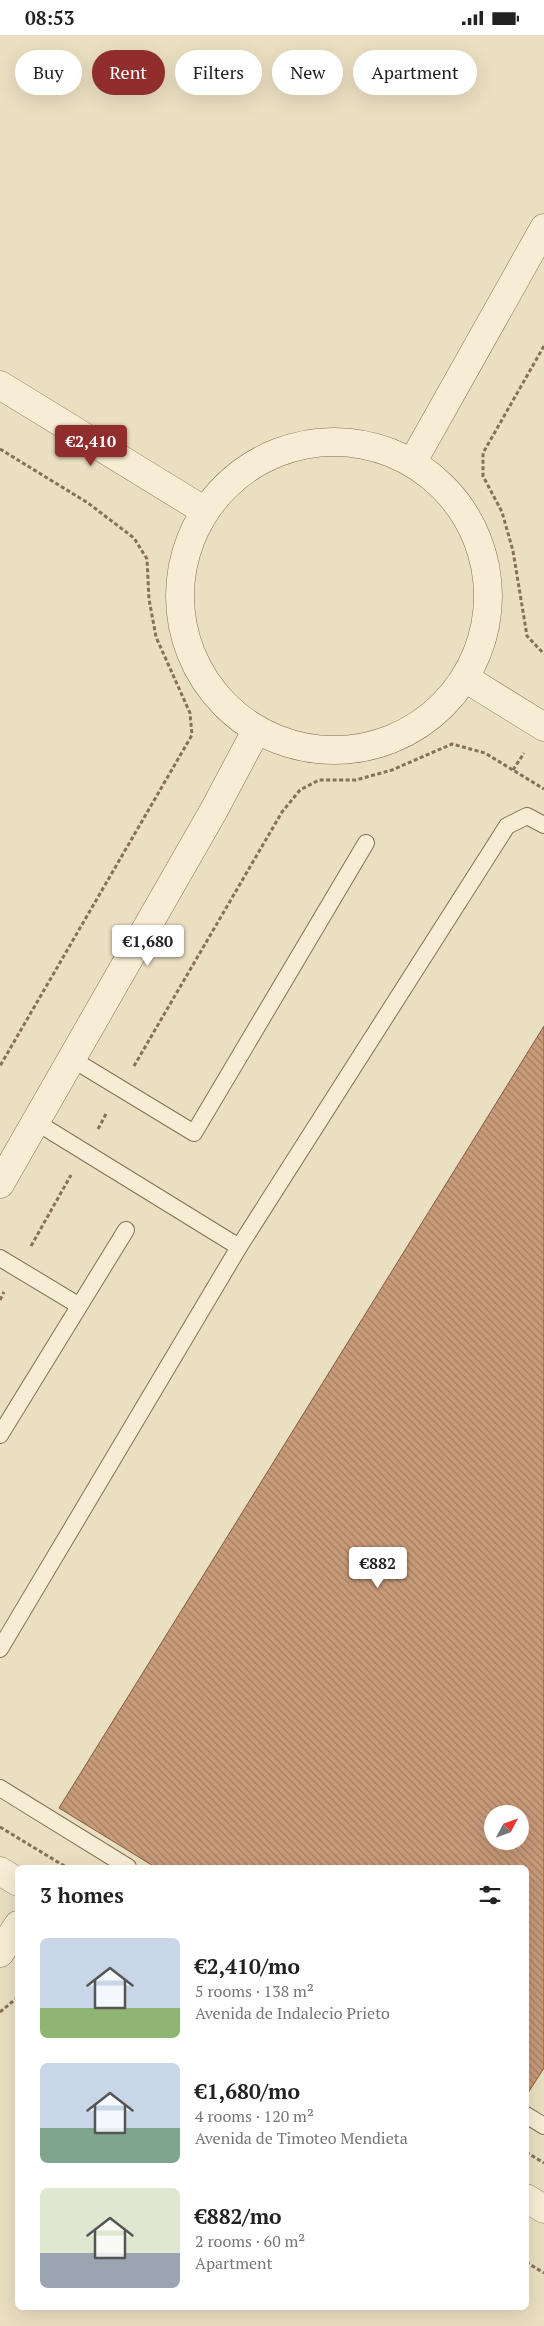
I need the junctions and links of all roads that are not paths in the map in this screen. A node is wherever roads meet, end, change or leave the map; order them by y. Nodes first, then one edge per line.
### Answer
1 (544, 228) edge
2 (0, 385) edge
3 (412, 463) junction
4 (205, 511) junction
5 (466, 678) junction
6 (544, 727) edge
7 (258, 729) junction
8 (544, 825) edge
9 (366, 843) dead end
10 (72, 1059) junction
11 (36, 1122) junction
12 (0, 1184) edge
13 (126, 1230) dead end
14 (239, 1247) junction
15 (0, 1258) edge
16 (78, 1305) junction
17 (0, 1435) edge
18 (0, 1649) edge
19 (0, 1788) edge
20 (125, 1865) edge
21 (0, 1871) edge
22 (15, 1880) edge
23 (15, 1930) edge
24 (0, 1953) edge
25 (529, 2117) edge
26 (544, 2126) edge
27 (529, 2200) edge
28 (544, 2209) edge

1 - 3 street
2 - 4 street
3 - 4 street
3 - 5 street
4 - 7 street
5 - 6 street
5 - 7 street
7 - 10 street
8 - 14 lane
9 - 10 lane
10 - 11 street
11 - 12 street
11 - 14 lane
13 - 16 lane
14 - 18 lane
15 - 16 lane
16 - 17 lane
19 - 20 lane
21 - 22 street
23 - 24 street
25 - 26 lane
27 - 28 street

